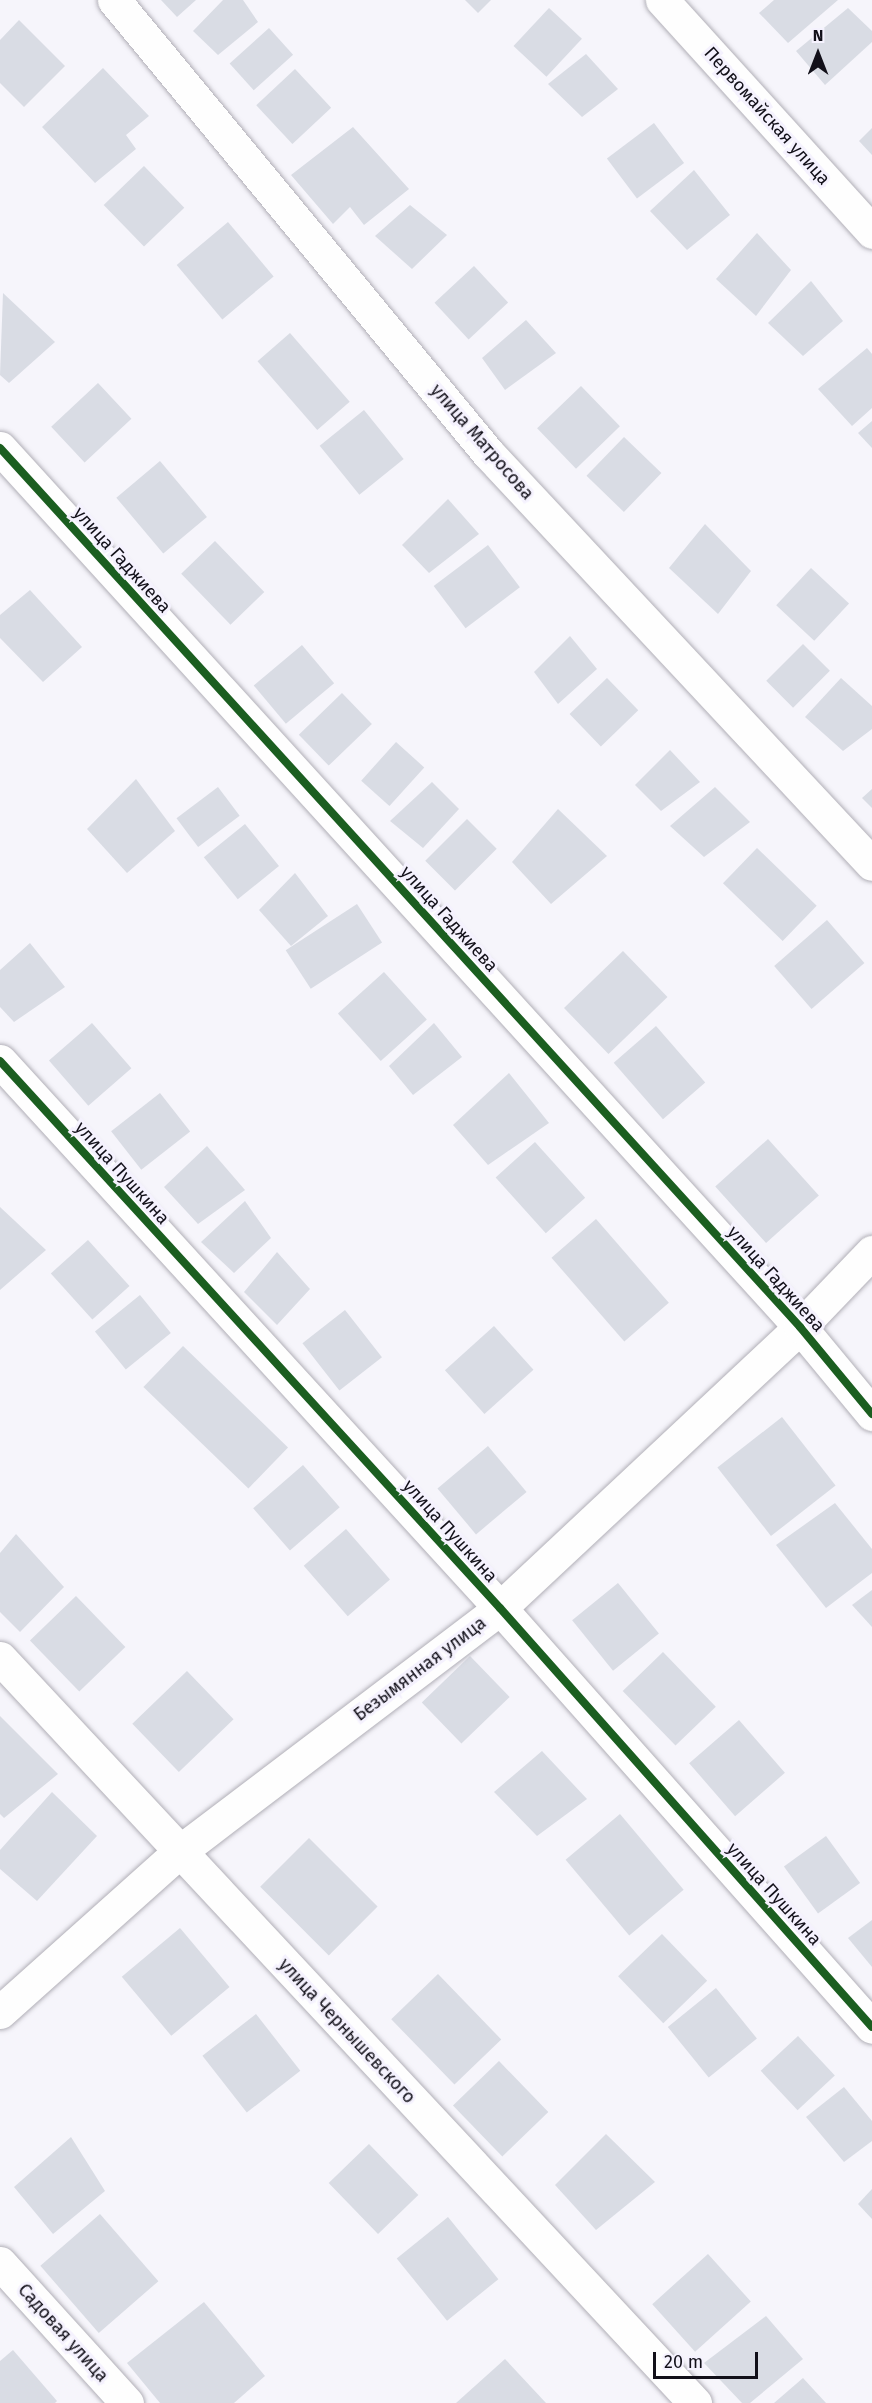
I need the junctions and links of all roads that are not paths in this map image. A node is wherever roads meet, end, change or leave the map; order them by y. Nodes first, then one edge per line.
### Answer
1 (114, 0) edge
2 (663, 0) edge
3 (872, 232) edge
4 (0, 448) edge
5 (872, 864) edge
6 (0, 1061) edge
7 (872, 1252) edge
8 (800, 1327) junction
9 (872, 1414) edge
10 (500, 1608) junction
11 (0, 1658) edge
12 (179, 1852) junction
13 (0, 2012) edge
14 (872, 2027) edge
15 (0, 2264) edge
16 (127, 2403) edge
17 (695, 2403) edge

1 - 5 street, улица Матросова
2 - 3 street, Первомайская улица
4 - 8 street, улица Гаджиева
6 - 10 street, улица Пушкина
7 - 8 street, Безымянная улица
8 - 9 street, улица Гаджиева
8 - 10 street, Безымянная улица
10 - 12 street, Безымянная улица
10 - 14 street, улица Пушкина
11 - 12 street, улица Чернышевского
12 - 13 street, Безымянная улица
12 - 17 street, улица Чернышевского
15 - 16 street, Садовая улица

